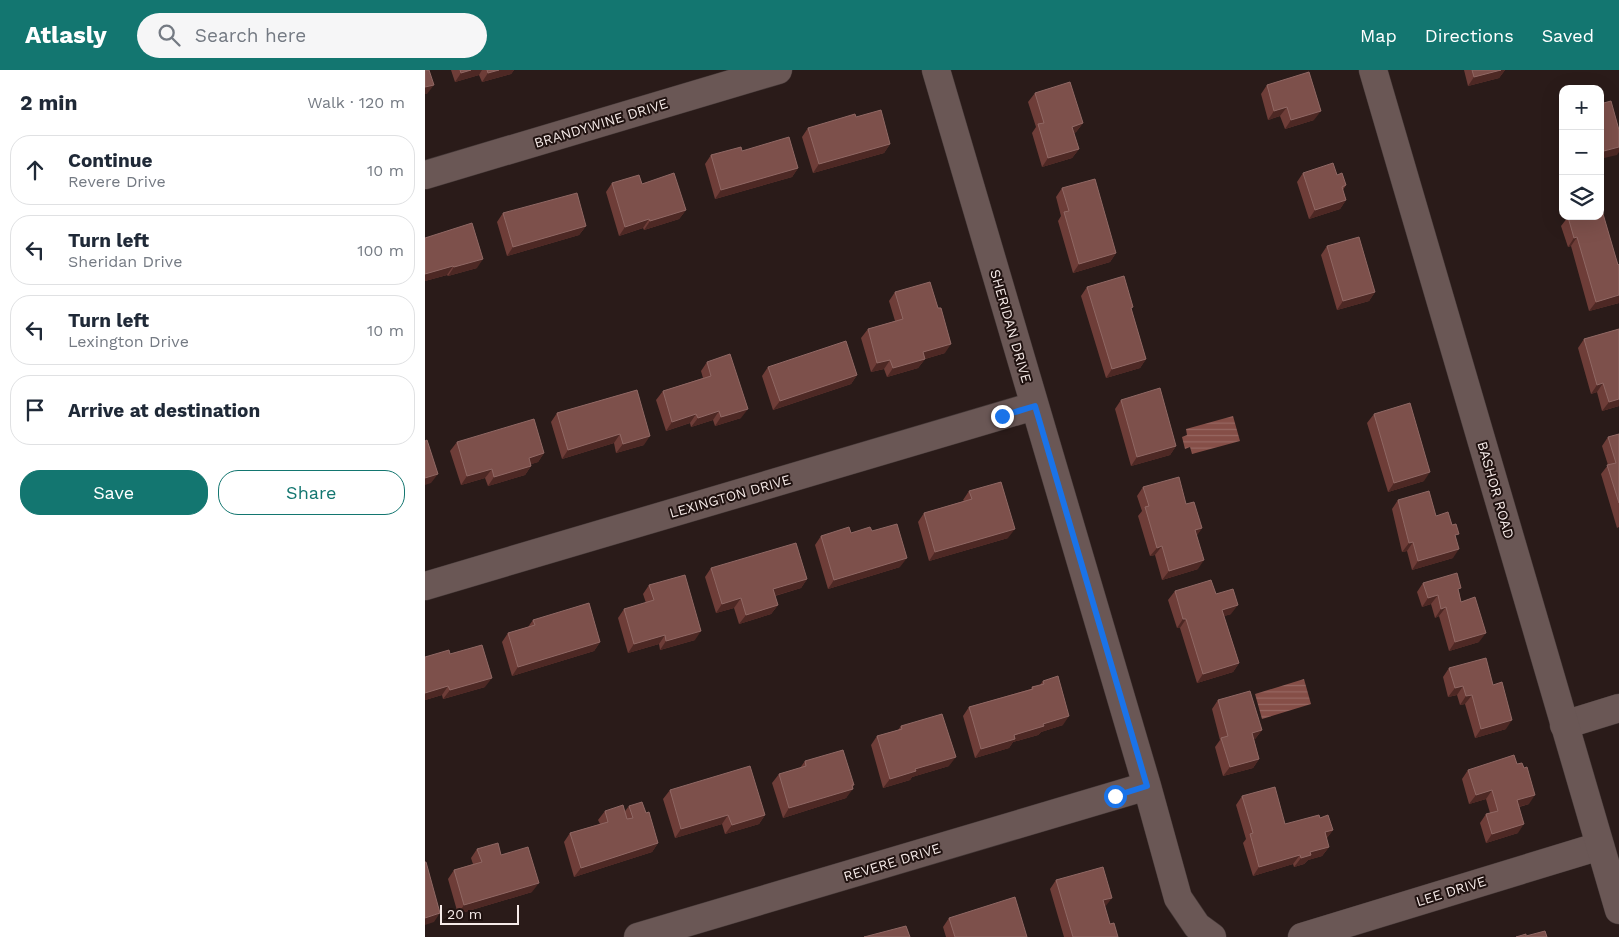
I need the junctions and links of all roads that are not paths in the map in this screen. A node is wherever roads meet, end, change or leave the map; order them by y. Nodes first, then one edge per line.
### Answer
1 (778, 70) edge
2 (936, 70) edge
3 (1373, 70) edge
4 (425, 175) edge
5 (1035, 406) junction
6 (425, 586) edge
7 (1619, 708) edge
8 (1564, 724) junction
9 (1147, 786) junction
10 (1600, 846) junction
11 (1619, 910) edge
12 (638, 937) edge
13 (1213, 937) edge
14 (1302, 937) edge

1 - 4 street, BRANDYWINE DRIVE
2 - 5 street, SHERIDAN DRIVE
3 - 8 street, BASHOR ROAD
5 - 6 street, LEXINGTON DRIVE
5 - 9 street, SHERIDAN DRIVE
7 - 8 street
8 - 10 street, BASHOR ROAD
9 - 12 street, REVERE DRIVE
9 - 13 street, SHERIDAN DRIVE
10 - 11 street, BASHOR ROAD
10 - 14 street, LEE DRIVE

